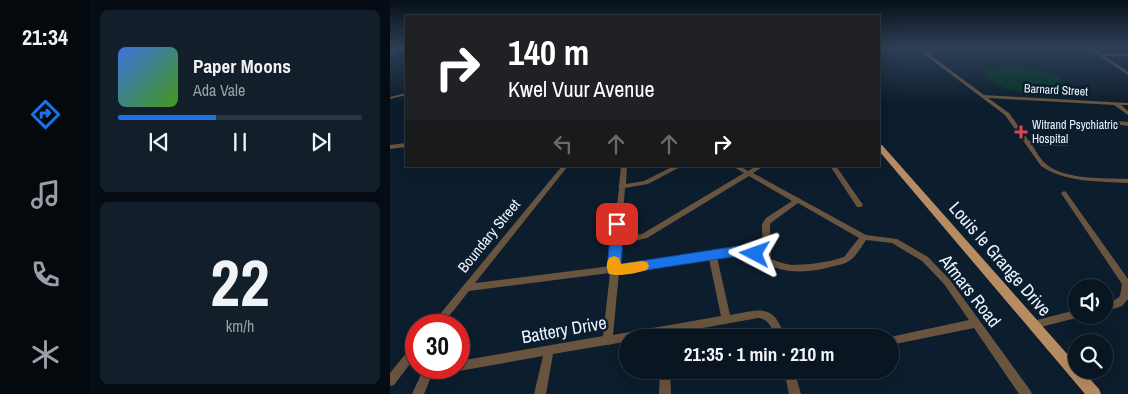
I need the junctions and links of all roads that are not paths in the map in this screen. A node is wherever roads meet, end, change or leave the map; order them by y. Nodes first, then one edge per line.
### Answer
1 (943, 66) edge
2 (1116, 66) edge
3 (1128, 74) edge
4 (405, 94) edge
5 (983, 96) junction
6 (390, 98) edge
7 (1116, 103) junction
8 (1128, 104) edge
9 (1128, 113) edge
10 (1117, 123) dead end
11 (1128, 124) edge
12 (1028, 143) junction
13 (1066, 144) dead end
14 (405, 145) edge
15 (390, 147) edge
16 (880, 148) edge
17 (564, 167) edge
18 (624, 167) edge
19 (677, 167) edge
20 (737, 167) edge
21 (759, 167) edge
22 (834, 167) edge
23 (749, 173) junction
24 (1128, 181) edge
25 (621, 186) junction
26 (1064, 193) dead end
27 (798, 200) junction
28 (858, 205) dead end
29 (864, 237) junction
30 (615, 243) junction
31 (713, 256) junction
32 (766, 261) junction
33 (614, 270) junction
34 (467, 288) junction
35 (1113, 305) edge
36 (445, 314) edge
37 (1068, 316) edge
38 (726, 320) junction
39 (976, 323) junction
40 (1033, 325) junction
41 (686, 329) edge
42 (777, 329) edge
43 (899, 339) edge
44 (619, 340) edge
45 (608, 341) junction
46 (550, 351) junction
47 (405, 363) edge
48 (470, 364) edge
49 (425, 379) edge
50 (664, 379) edge
51 (791, 379) edge
52 (390, 381) edge
53 (418, 394) edge
54 (540, 394) edge
55 (665, 394) edge
56 (795, 394) edge
57 (1026, 394) edge
58 (1094, 394) edge

1 - 5 street
2 - 3 street
4 - 6 street
5 - 7 street, Barnard Street
5 - 12 street
7 - 8 street, Barnard Street
7 - 9 street
10 - 11 street
12 - 13 street
12 - 24 street
14 - 15 street
16 - 40 main road, Louis le Grange Drive
17 - 34 street, Boundary Street
18 - 25 street
19 - 25 street
20 - 23 street, Afmars Road
21 - 23 street
22 - 28 street
23 - 27 street, Afmars Road
23 - 30 street
25 - 30 street
26 - 35 street
27 - 29 street, Afmars Road
27 - 32 street
29 - 32 street
29 - 39 street, Afmars Road
30 - 33 street
31 - 32 street
31 - 33 street
31 - 38 street
33 - 34 street
33 - 45 street
34 - 36 street, Boundary Street
37 - 40 street
38 - 41 street, Battery Drive
38 - 42 street, Battery Drive
39 - 43 street
39 - 57 street, Afmars Road
40 - 58 main road, Louis le Grange Drive
44 - 45 street, Battery Drive
45 - 46 street, Battery Drive
46 - 48 street, Battery Drive
46 - 54 street
47 - 52 street
49 - 53 street
50 - 55 street
51 - 56 street

